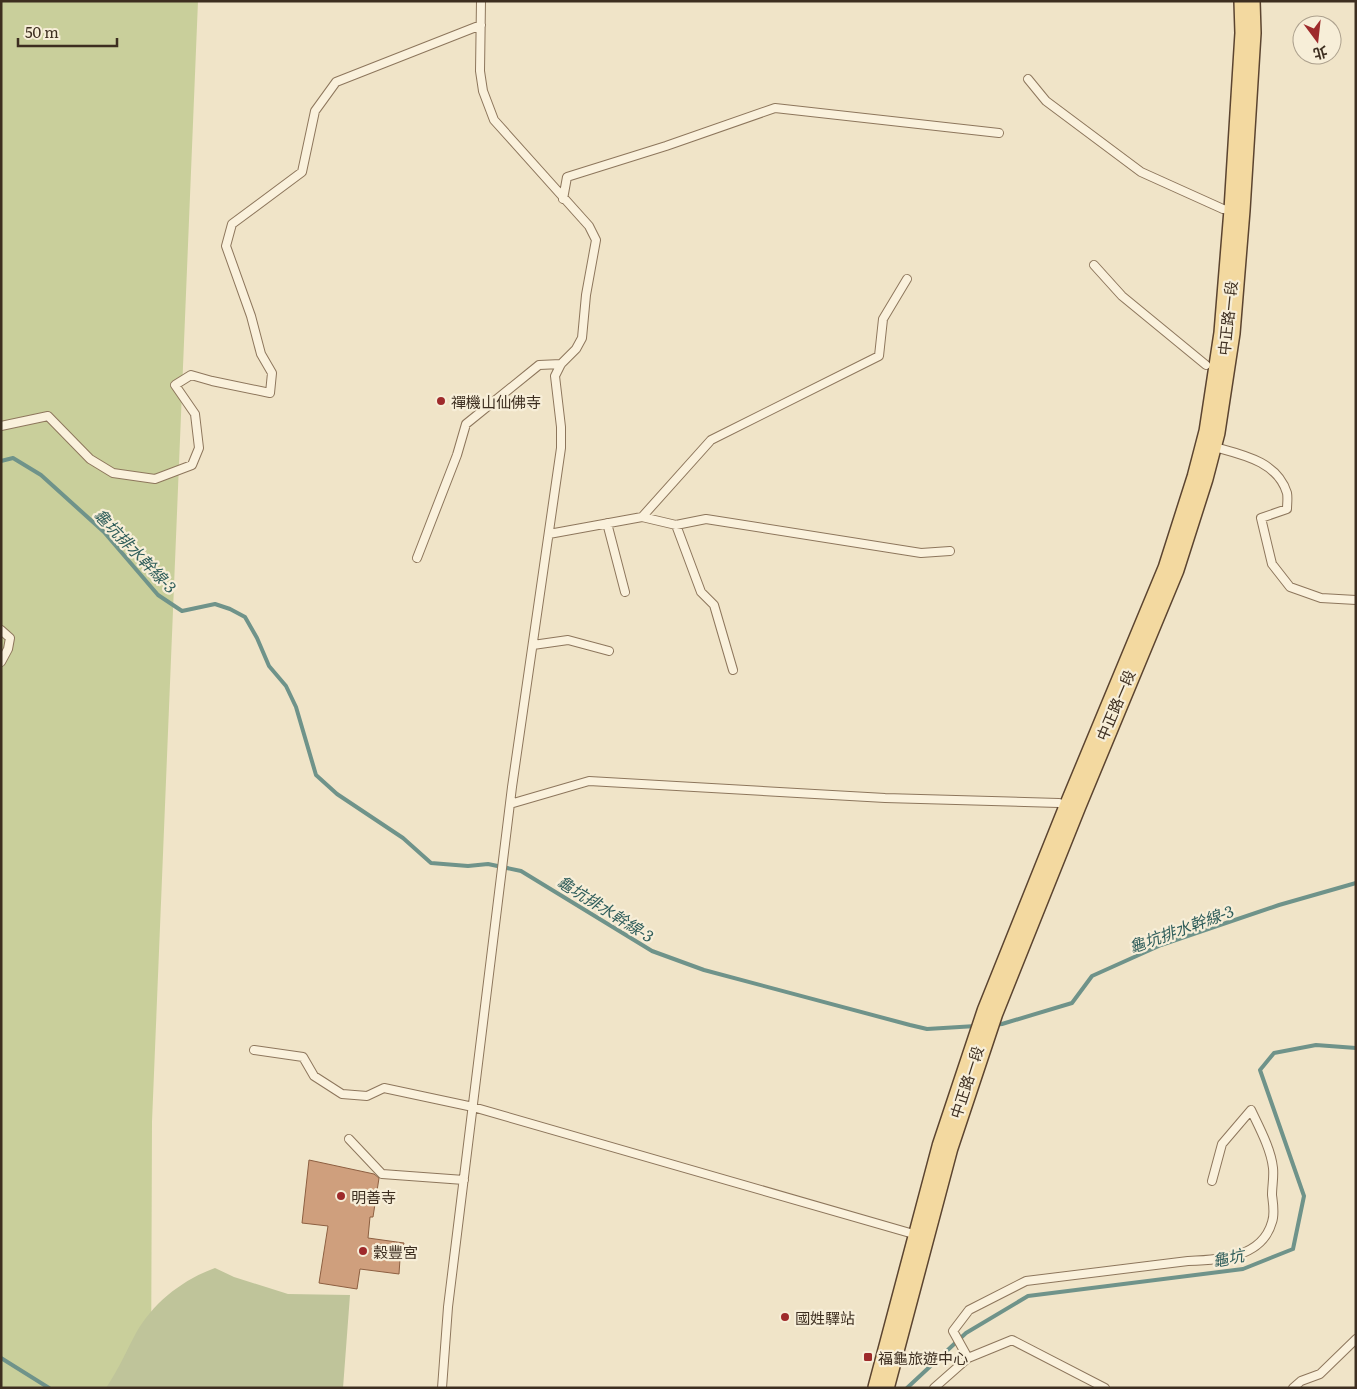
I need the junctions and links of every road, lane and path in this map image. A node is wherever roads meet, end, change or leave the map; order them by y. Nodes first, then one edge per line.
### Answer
1 (481, 1) edge
2 (1233, 1) edge
3 (1247, 1) edge
4 (481, 25) junction
5 (1028, 79) dead end
6 (999, 133) dead end
7 (564, 199) junction
8 (1230, 210) junction
9 (1094, 265) dead end
10 (907, 279) dead end
11 (562, 364) junction
12 (1206, 366) junction
13 (1, 426) edge
14 (1209, 445) junction
15 (642, 517) junction
16 (607, 523) junction
17 (676, 525) junction
18 (549, 534) junction
19 (950, 550) dead end
20 (417, 558) dead end
21 (625, 592) dead end
22 (1356, 600) edge
23 (1, 630) edge
24 (533, 645) junction
25 (609, 651) dead end
26 (1, 662) edge
27 (733, 670) dead end
28 (510, 804) junction
29 (1066, 806) junction
30 (254, 1050) dead end
31 (473, 1107) junction
32 (349, 1139) dead end
33 (464, 1180) junction
34 (1212, 1181) dead end
35 (914, 1234) junction
36 (1356, 1339) edge
37 (967, 1358) junction
38 (442, 1388) edge
39 (869, 1388) edge
40 (881, 1388) edge
41 (934, 1388) edge
42 (1105, 1388) edge
43 (1293, 1388) edge

1 - 4 lane
2 - 8 main road, 中正路一段
3 - 8 main road, 中正路一段
4 - 7 lane
4 - 13 lane
5 - 8 lane
6 - 7 lane
7 - 11 lane
8 - 12 main road, 中正路一段
8 - 14 main road, 中正路一段
9 - 12 lane
10 - 15 lane
11 - 18 lane
11 - 20 lane
12 - 29 main road, 中正路一段
14 - 22 lane
14 - 29 main road, 中正路一段
15 - 16 lane
15 - 17 lane
16 - 18 lane
16 - 21 lane
17 - 19 lane
17 - 27 lane
18 - 24 lane
23 - 26 lane
24 - 25 lane
24 - 28 lane
28 - 29 lane
28 - 31 lane
29 - 35 main road, 中正路一段
30 - 31 lane
31 - 33 lane
31 - 35 lane
32 - 33 lane
33 - 38 lane
34 - 37 lane
35 - 39 main road, 中正路一段
35 - 40 main road, 中正路一段
36 - 43 lane
37 - 41 lane
37 - 42 lane

